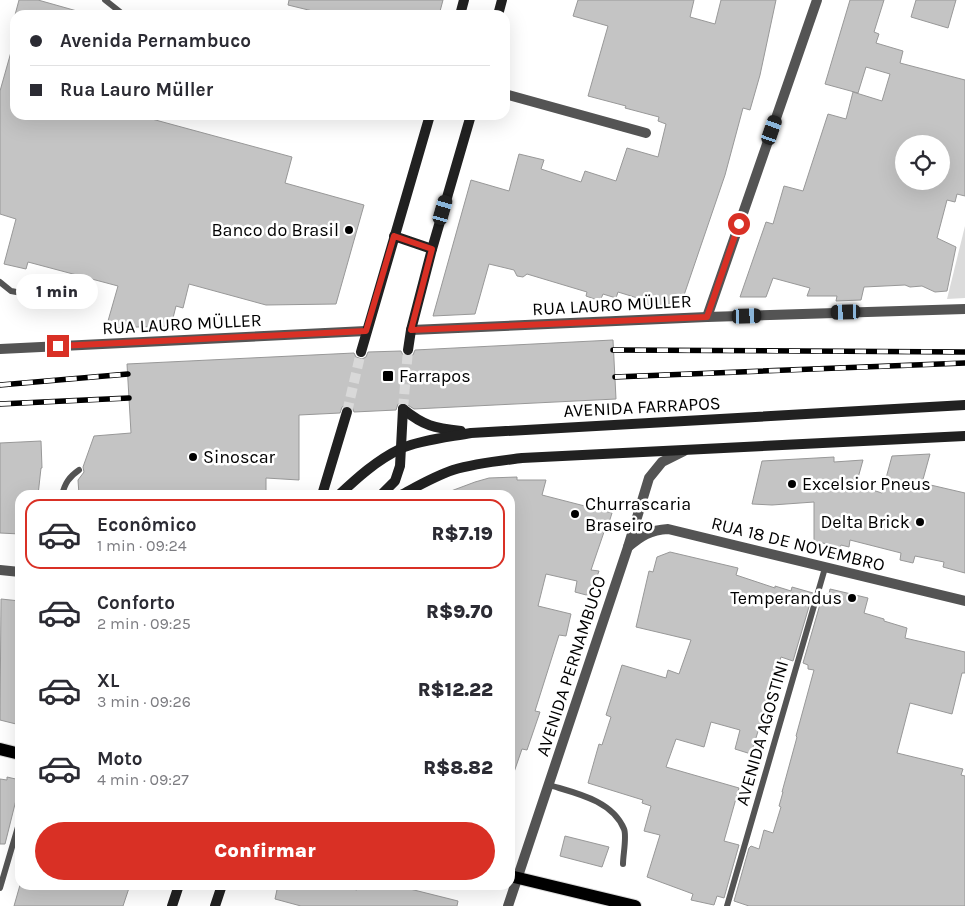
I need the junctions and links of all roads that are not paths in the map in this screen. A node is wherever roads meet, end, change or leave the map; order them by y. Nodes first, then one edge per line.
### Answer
1 (105, 0) edge
2 (817, 0) edge
3 (118, 10) edge
4 (510, 95) edge
5 (429, 120) edge
6 (470, 120) edge
7 (646, 133) dead end
8 (394, 236) junction
9 (432, 249) junction
10 (0, 282) edge
11 (81, 304) dead end
12 (965, 308) edge
13 (707, 317) junction
14 (411, 330) junction
15 (366, 331) junction
16 (0, 350) edge
17 (408, 350) tunnel mouth
18 (361, 352) tunnel mouth
19 (965, 405) edge
20 (347, 412) tunnel mouth
21 (472, 433) junction
22 (965, 436) edge
23 (401, 449) junction
24 (684, 451) junction
25 (79, 470) dead end
26 (63, 490) edge
27 (324, 490) edge
28 (344, 490) edge
29 (386, 490) edge
30 (411, 490) edge
31 (628, 547) junction
32 (826, 568) junction
33 (0, 570) edge
34 (15, 572) edge
35 (965, 601) edge
36 (0, 749) edge
37 (15, 753) edge
38 (548, 785) junction
39 (15, 837) edge
40 (623, 864) dead end
41 (515, 873) edge
42 (515, 876) edge
43 (0, 888) edge
44 (177, 890) edge
45 (220, 890) edge
46 (511, 890) edge
47 (172, 906) edge
48 (215, 906) edge
49 (508, 906) edge
50 (635, 906) edge
51 (727, 906) edge

1 - 3 lane
2 - 13 street
4 - 7 street
5 - 8 main road
6 - 9 main road
8 - 9 main road
8 - 15 main road
9 - 14 main road
10 - 11 lane
12 - 13 street, RUA LAURO MÜLLER
13 - 14 street, RUA LAURO MÜLLER
14 - 17 main road
15 - 16 street, RUA LAURO MÜLLER
15 - 18 main road
19 - 21 main road, AVENIDA FARRAPOS
20 - 27 main road
21 - 23 main road, AVENIDA FARRAPOS
21 - 23 main road
22 - 24 main road
23 - 28 main road, AVENIDA FARRAPOS
23 - 29 main road
24 - 30 main road
24 - 31 street, AVENIDA PERNAMBUCO
25 - 26 lane
31 - 32 street, RUA 18 DE NOVEMBRO
31 - 38 street, AVENIDA PERNAMBUCO
32 - 35 street, RUA 18 DE NOVEMBRO
32 - 51 lane, AVENIDA AGOSTINI
33 - 34 street
36 - 37 main road
38 - 40 lane
38 - 41 street, AVENIDA PERNAMBUCO
39 - 43 lane
42 - 50 main road
44 - 47 main road
45 - 48 main road
46 - 49 street, AVENIDA PERNAMBUCO

